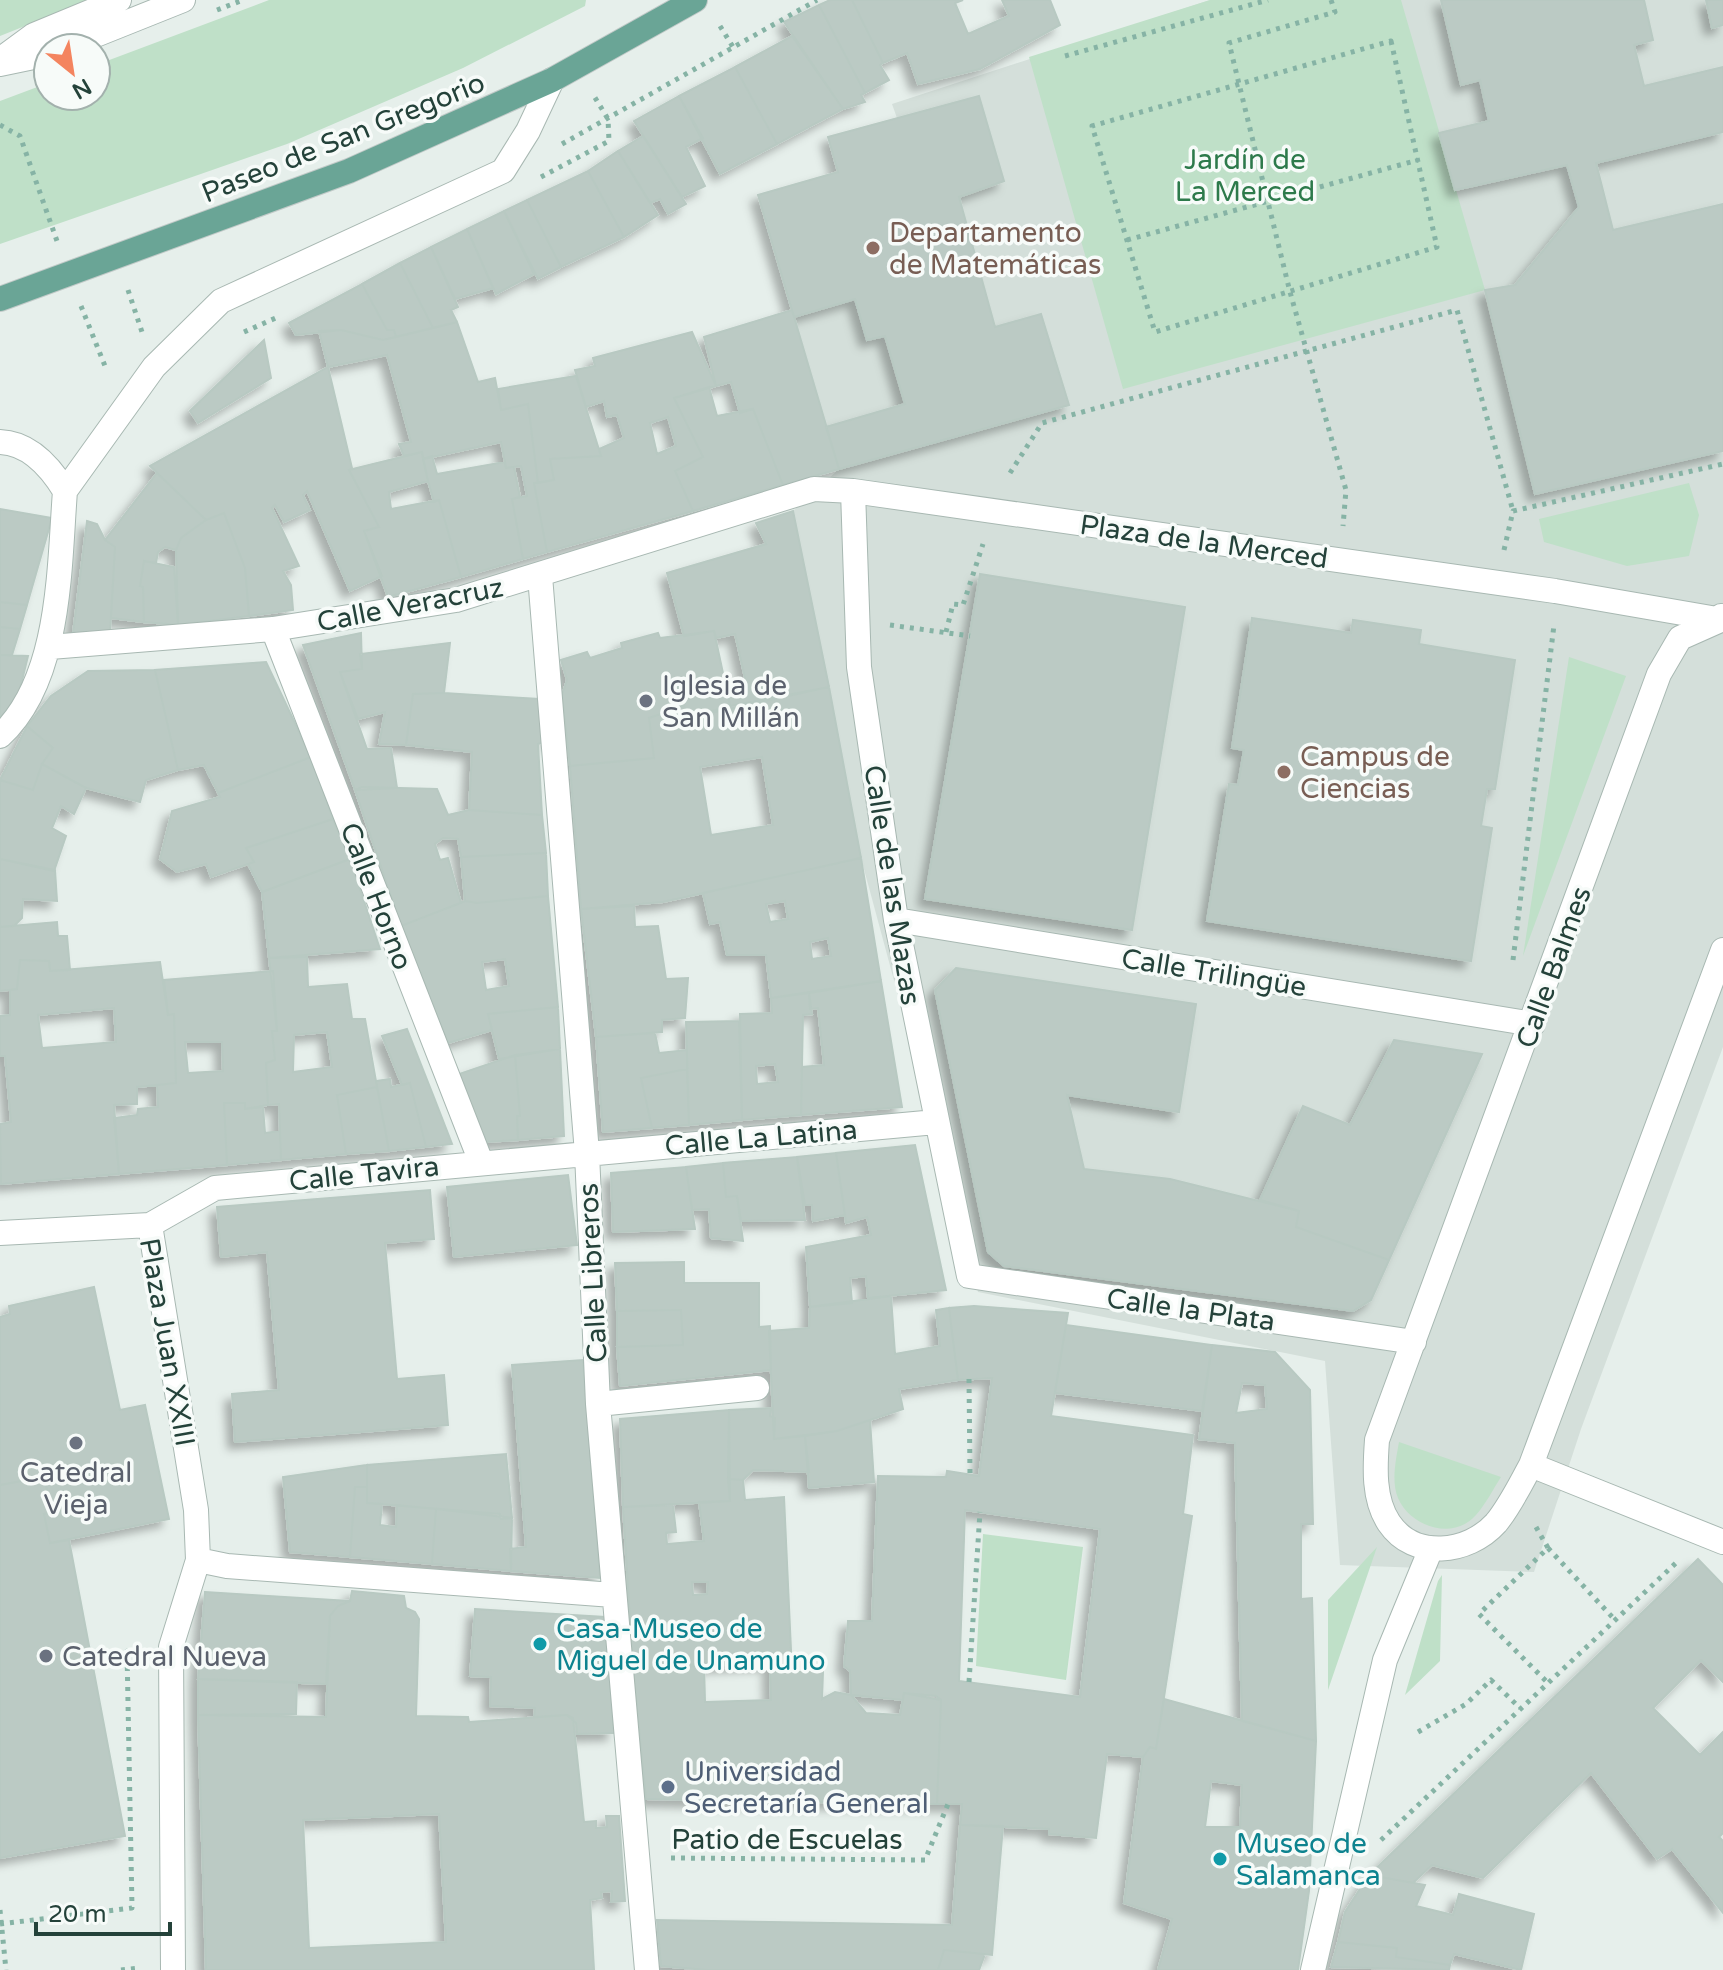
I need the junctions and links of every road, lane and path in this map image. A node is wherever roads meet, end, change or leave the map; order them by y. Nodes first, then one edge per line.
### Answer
1 (119, 0) edge
2 (183, 0) edge
3 (817, 0) edge
4 (1268, 0) edge
5 (1331, 0) edge
6 (682, 4) edge
7 (720, 26) dead end
8 (103, 32) edge
9 (733, 47) junction
10 (1065, 56) dead end
11 (32, 57) edge
12 (0, 62) edge
13 (552, 80) junction
14 (1242, 83) junction
15 (594, 95) dead end
16 (608, 119) junction
17 (0, 125) edge
18 (609, 141) dead end
19 (557, 147) dead end
20 (1418, 160) junction
21 (1269, 201) junction
22 (52, 227) dead end
23 (1127, 240) junction
24 (128, 290) dead end
25 (1290, 292) junction
26 (0, 299) edge
27 (87, 321) dead end
28 (146, 345) dead end
29 (1308, 351) junction
30 (102, 360) dead end
31 (0, 442) edge
32 (1723, 464) edge
33 (1010, 473) dead end
34 (65, 491) junction
35 (853, 491) junction
36 (1513, 511) junction
37 (1343, 526) dead end
38 (986, 531) dead end
39 (1504, 551) dead end
40 (540, 576) junction
41 (1721, 617) edge
42 (857, 621) junction
43 (1554, 623) dead end
44 (273, 629) junction
45 (946, 632) junction
46 (970, 636) dead end
47 (50, 647) junction
48 (0, 736) edge
49 (896, 920) junction
50 (1723, 950) edge
51 (1511, 974) dead end
52 (1533, 1024) junction
53 (936, 1122) junction
54 (587, 1153) junction
55 (481, 1162) junction
56 (150, 1225) junction
57 (0, 1233) edge
58 (969, 1276) joint
59 (1414, 1342) junction
60 (969, 1379) dead end
61 (757, 1388) dead end
62 (598, 1404) junction
63 (1531, 1465) junction
64 (970, 1474) dead end
65 (980, 1512) dead end
66 (1529, 1516) dead end
67 (1723, 1542) edge
68 (1548, 1548) junction
69 (1430, 1551) junction
70 (1684, 1555) dead end
71 (198, 1560) junction
72 (613, 1595) junction
73 (1615, 1620) junction
74 (171, 1647) junction
75 (969, 1682) dead end
76 (1548, 1683) junction
77 (1520, 1708) junction
78 (1418, 1732) dead end
79 (948, 1804) dead end
80 (1381, 1840) dead end
81 (638, 1858) junction
82 (0, 1910) edge
83 (2, 1924) edge
84 (6, 1970) edge
85 (173, 1970) edge
86 (647, 1970) edge
87 (1313, 1970) edge

1 - 12 street
2 - 8 street
3 - 9 path
4 - 10 path
5 - 14 path
6 - 13 main road, Paseo de San Gregorio
7 - 9 path
9 - 16 path
11 - 12 street
13 - 26 main road, Paseo de San Gregorio
13 - 34 street
14 - 20 path
14 - 21 path
14 - 23 path
15 - 16 path
16 - 18 path
16 - 19 path
17 - 22 path
20 - 21 path
20 - 25 path
21 - 23 path
21 - 25 path
23 - 25 path
24 - 28 path
25 - 29 path
27 - 30 path
29 - 33 path
29 - 36 path
29 - 37 path
31 - 34 street
32 - 36 path
34 - 47 street
35 - 40 street, Calle Veracruz
35 - 41 street, Plaza de la Merced
35 - 42 street, Calle de las Mazas
36 - 39 path
38 - 45 path
40 - 44 street, Calle Veracruz
40 - 54 street, Calle Libreros
41 - 52 street, Calle Balmes
42 - 45 path
42 - 49 street, Calle de las Mazas
43 - 51 path
44 - 47 street, Calle Veracruz
44 - 55 street, Calle Horno
45 - 46 path
47 - 48 street
49 - 52 street, Calle Trilingüe
49 - 53 street, Calle de las Mazas
50 - 63 street
52 - 59 street, Calle Balmes
53 - 54 street, Calle La Latina
53 - 58 street, Calle de las Mazas
54 - 55 street, Calle Tavira
54 - 62 street, Calle Libreros
55 - 56 street, Calle Tavira
56 - 57 street, Plaza Juan XXIII
56 - 71 street, Plaza Juan XXIII
58 - 59 street, Calle la Plata
59 - 69 street, Calle Balmes
60 - 64 path
61 - 62 street
62 - 72 street, Calle Libreros
63 - 67 street
63 - 69 street
65 - 75 path
66 - 68 path
68 - 73 path
68 - 76 path
69 - 87 street
70 - 73 path
71 - 72 street
71 - 74 street, Plaza Juan XXIII
72 - 81 street, Calle Libreros
73 - 76 path
74 - 83 path
74 - 85 street, Plaza Juan XXIII
76 - 77 path
77 - 78 path
77 - 80 path
79 - 81 path, Patio de Escuelas
81 - 86 street, Calle Libreros
82 - 83 path
83 - 84 path

